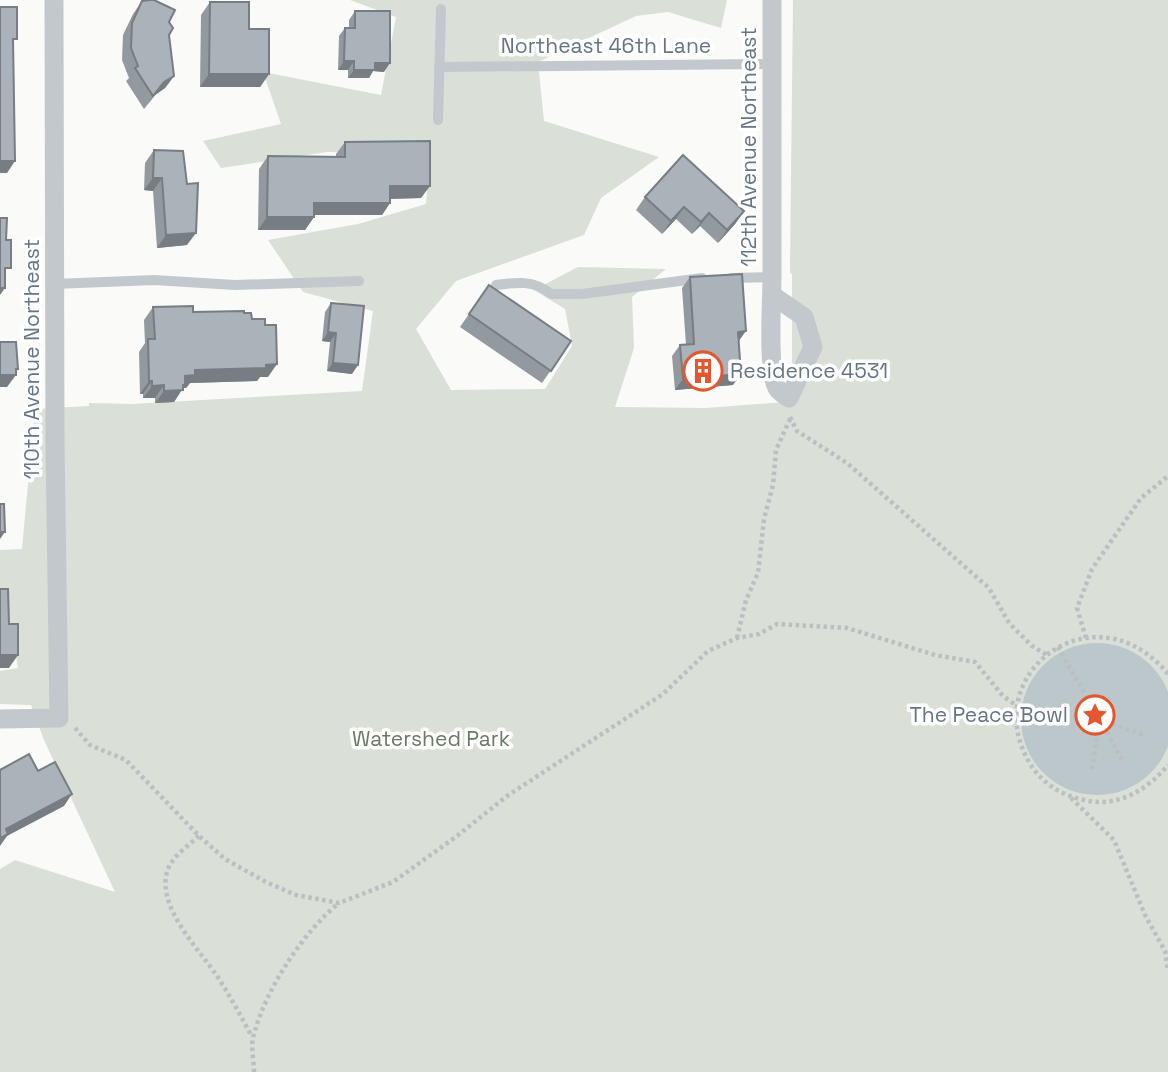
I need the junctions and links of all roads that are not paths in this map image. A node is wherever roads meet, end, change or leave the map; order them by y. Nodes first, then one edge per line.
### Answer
1 (54, 0) edge
2 (772, 0) edge
3 (441, 9) dead end
4 (772, 64) junction
5 (439, 67) junction
6 (438, 120) dead end
7 (359, 281) dead end
8 (54, 284) junction
9 (496, 285) dead end
10 (772, 286) junction
11 (0, 719) edge

1 - 8 street, 110th Avenue Northeast
2 - 4 street, 112th Avenue Northeast
3 - 5 lane
4 - 5 lane, Northeast 46th Lane
4 - 10 street, 112th Avenue Northeast
5 - 6 lane
7 - 8 lane
8 - 11 street, 110th Avenue Northeast
9 - 10 lane
10 - 10 street, 112th Avenue Northeast

